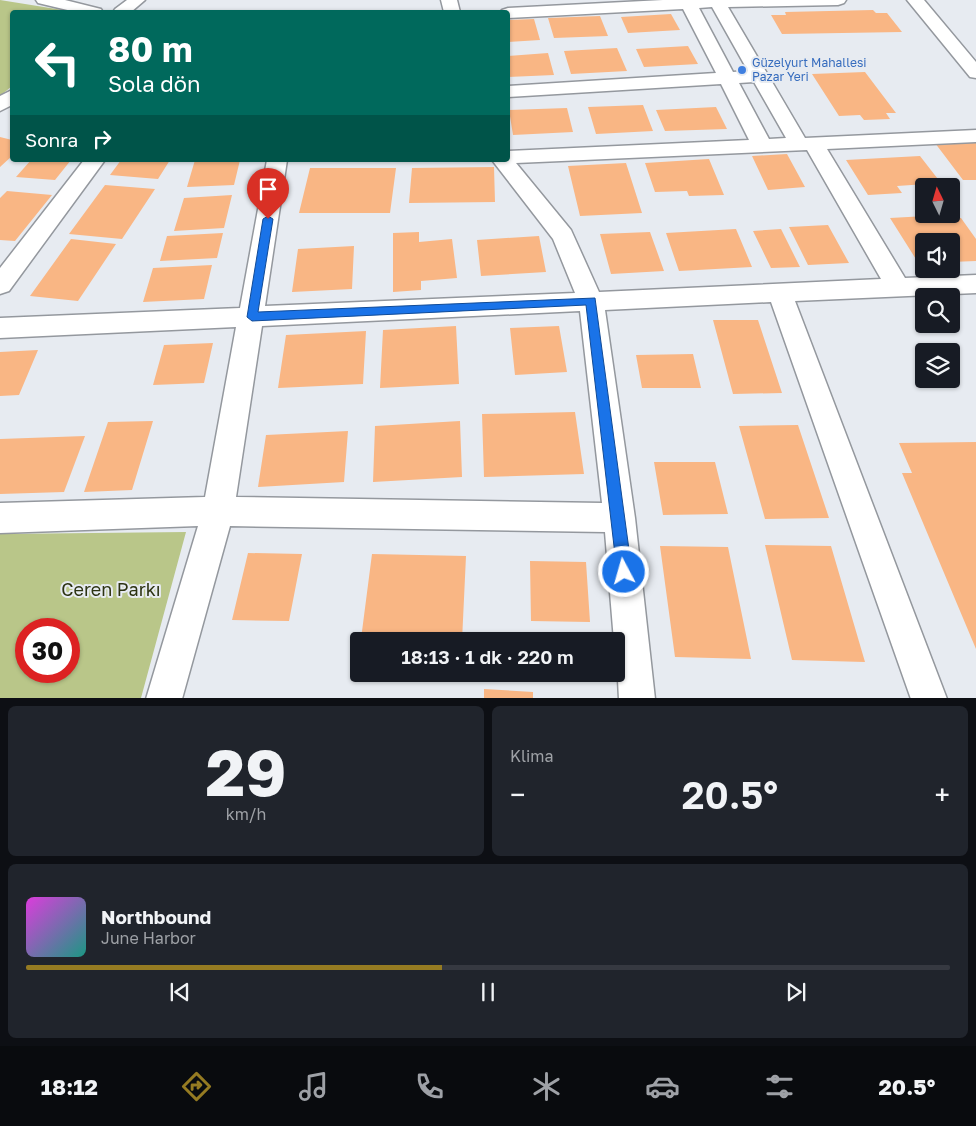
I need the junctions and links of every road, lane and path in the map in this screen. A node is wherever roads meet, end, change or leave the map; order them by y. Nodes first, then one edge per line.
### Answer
1 (44, 0) edge
2 (137, 0) edge
3 (838, 0) edge
4 (915, 0) edge
5 (716, 1) edge
6 (688, 2) edge
7 (86, 10) edge
8 (123, 10) edge
9 (510, 12) edge
10 (976, 72) edge
11 (760, 76) junction
12 (727, 78) junction
13 (510, 92) edge
14 (976, 136) edge
15 (807, 144) junction
16 (762, 146) junction
17 (510, 157) edge
18 (93, 162) edge
19 (277, 162) edge
20 (504, 162) edge
21 (976, 284) edge
22 (0, 285) edge
23 (898, 287) junction
24 (780, 293) junction
25 (591, 301) junction
26 (252, 317) junction
27 (0, 328) edge
28 (218, 511) junction
29 (0, 518) edge
30 (619, 518) junction
31 (164, 698) edge
32 (637, 698) edge
33 (929, 698) edge

1 - 7 street
2 - 8 street
3 - 5 street
4 - 10 street
5 - 6 street
5 - 11 street
6 - 9 street
6 - 12 street
11 - 12 street
11 - 15 street
12 - 13 street
12 - 16 street
14 - 15 street
15 - 16 street
15 - 23 street
16 - 17 street
18 - 22 street
19 - 26 street
20 - 25 street
21 - 23 street
23 - 24 street
24 - 25 street
24 - 33 street
25 - 26 street
25 - 30 street
26 - 27 street
26 - 28 street
28 - 29 street
28 - 30 street
28 - 31 street
30 - 32 street

